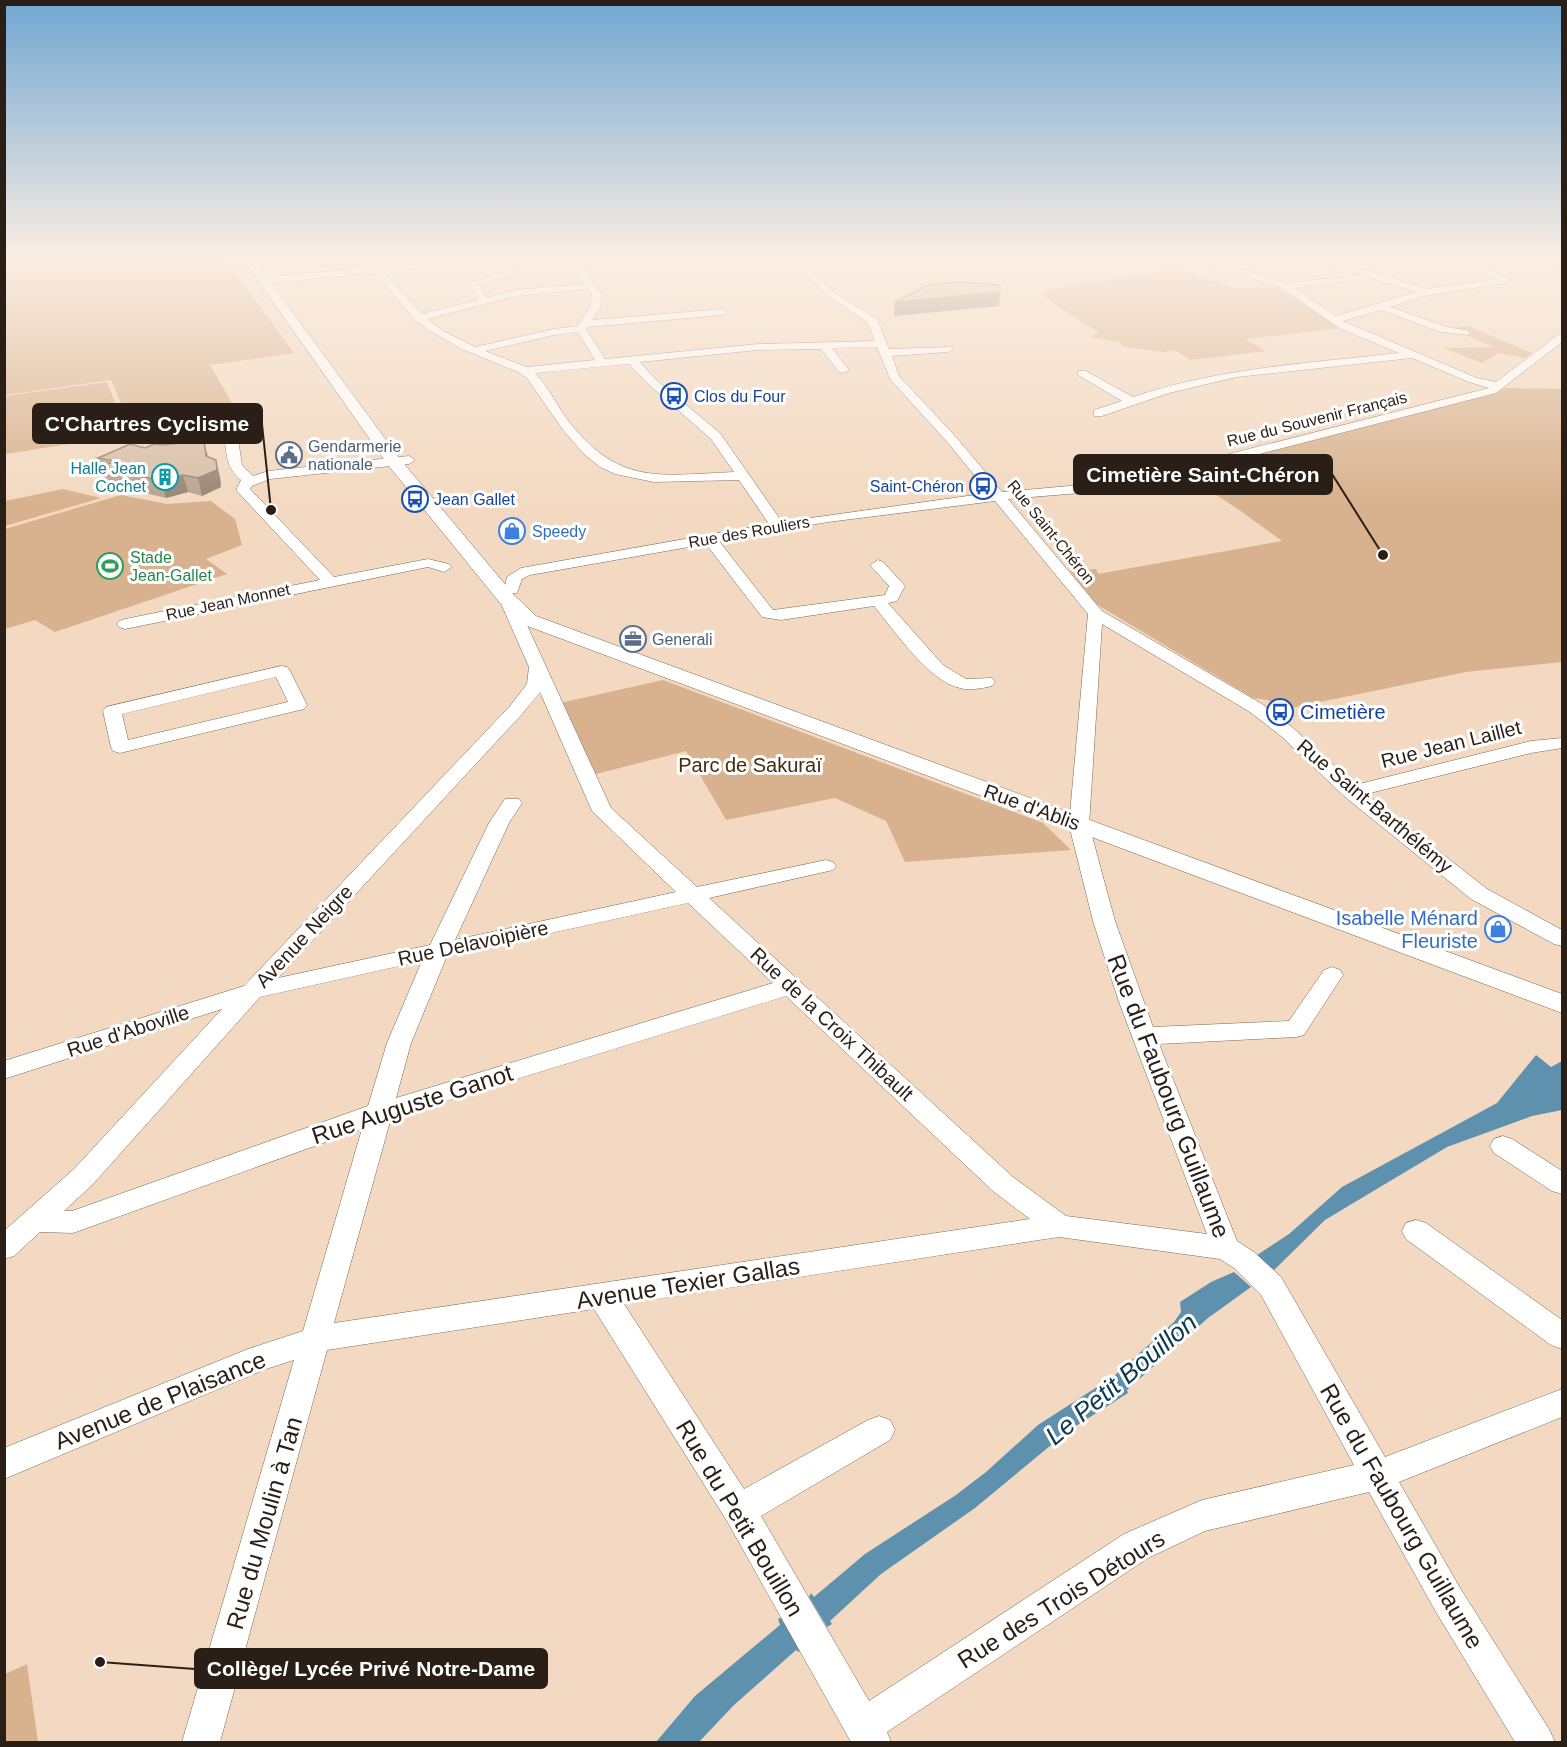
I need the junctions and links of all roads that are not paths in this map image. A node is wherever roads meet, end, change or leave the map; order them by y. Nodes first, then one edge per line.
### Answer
1 (310, 341) edge
2 (313, 341) edge
3 (456, 341) edge
4 (516, 341) edge
5 (590, 341) edge
6 (881, 341) edge
7 (1380, 341) edge
8 (1558, 341) edge
9 (825, 346) junction
10 (884, 348) junction
11 (948, 349) dead end
12 (474, 350) junction
13 (1413, 355) junction
14 (632, 360) junction
15 (602, 363) junction
16 (843, 370) dead end
17 (525, 371) junction
18 (1082, 374) dead end
19 (1497, 386) junction
20 (1131, 401) junction
21 (1098, 413) dead end
22 (231, 427) dead end
23 (401, 461) junction
24 (744, 476) junction
25 (251, 480) junction
26 (999, 496) junction
27 (778, 527) junction
28 (710, 539) junction
29 (878, 565) dead end
30 (444, 567) dead end
31 (331, 582) junction
32 (879, 601) junction
33 (521, 609) junction
34 (1096, 614) junction
35 (124, 624) dead end
36 (537, 667) junction
37 (986, 682) dead end
38 (118, 740) joint
39 (1558, 743) edge
40 (1351, 792) junction
41 (512, 803) dead end
42 (1079, 818) junction
43 (826, 866) dead end
44 (694, 896) junction
45 (1563, 939) edge
46 (438, 951) junction
47 (1332, 975) dead end
48 (791, 986) junction
49 (1563, 990) edge
50 (252, 991) junction
51 (1563, 1004) edge
52 (1144, 1036) junction
53 (4, 1070) edge
54 (380, 1112) junction
55 (1503, 1146) dead end
56 (1563, 1184) edge
57 (36, 1221) junction
58 (1059, 1226) junction
59 (1416, 1231) dead end
60 (4, 1248) edge
61 (1244, 1261) junction
62 (602, 1296) junction
63 (1563, 1336) edge
64 (316, 1339) junction
65 (1563, 1403) edge
66 (879, 1430) dead end
67 (4, 1464) edge
68 (1377, 1475) junction
69 (739, 1510) junction
70 (867, 1735) edge
71 (201, 1743) edge
72 (1536, 1743) edge

1 - 23 main road
2 - 23 main road
3 - 12 street
4 - 12 street
5 - 15 street
6 - 10 street, Rue Saint-Chéron
7 - 13 street
8 - 19 street, Rue du Souvenir Français
9 - 10 street
9 - 14 street
9 - 16 street
10 - 11 street
10 - 26 street, Rue Saint-Chéron
12 - 17 street
13 - 19 street
13 - 20 street
14 - 15 street
14 - 24 street
15 - 17 street
17 - 24 street
18 - 20 street
19 - 26 street, Rue du Souvenir Français
20 - 21 street
22 - 25 street
23 - 25 street
23 - 33 main road
24 - 27 street
25 - 31 street
26 - 27 street, Rue des Rouliers
26 - 34 street, Rue Saint-Chéron
27 - 28 street, Rue des Rouliers
28 - 32 street
28 - 33 street, Rue des Rouliers
29 - 32 street
30 - 31 street, Rue Jean Monnet
31 - 35 street, Rue Jean Monnet
32 - 37 street
33 - 36 street
33 - 42 main road, Rue d'Ablis
33 - 42 main road, Rue d'Ablis
34 - 40 street, Rue Saint-Barthélémy
34 - 42 street, Rue du Faubourg Guillaume
36 - 44 street, Rue de la Croix Thibault
36 - 50 street, Avenue Neigre
38 - 38 street
39 - 40 street, Rue Jean Laillet
40 - 45 street, Rue Saint-Barthélémy
41 - 46 street, Rue du Moulin à Tan
42 - 49 main road, Rue d'Ablis
42 - 51 main road, Rue d'Ablis
42 - 52 street, Rue du Faubourg Guillaume
43 - 44 street, Rue Delavoipière
44 - 46 street, Rue Delavoipière
44 - 48 street, Rue de la Croix Thibault
46 - 50 street, Rue Delavoipière
46 - 54 street, Rue du Moulin à Tan
47 - 52 street
48 - 54 street, Rue Auguste Ganot
48 - 58 street, Rue de la Croix Thibault
50 - 53 street, Rue d'Aboville
50 - 57 street, Avenue Neigre
52 - 61 street, Rue du Faubourg Guillaume
54 - 57 street, Rue Auguste Ganot
54 - 64 street, Rue du Moulin à Tan
55 - 56 street
57 - 60 street, Avenue Neigre
58 - 61 street, Rue de la Croix Thibault
58 - 62 street, Avenue Texier Gallas
59 - 63 street
61 - 68 street, Rue du Faubourg Guillaume
62 - 64 street, Avenue Texier Gallas
62 - 69 street, Rue du Petit Bouillon
64 - 67 street, Avenue de Plaisance
64 - 71 street, Rue du Moulin à Tan
65 - 68 street, Rue des Trois Détours
66 - 69 street
68 - 70 street, Rue des Trois Détours
68 - 72 street, Rue du Faubourg Guillaume
69 - 70 street, Rue du Petit Bouillon

